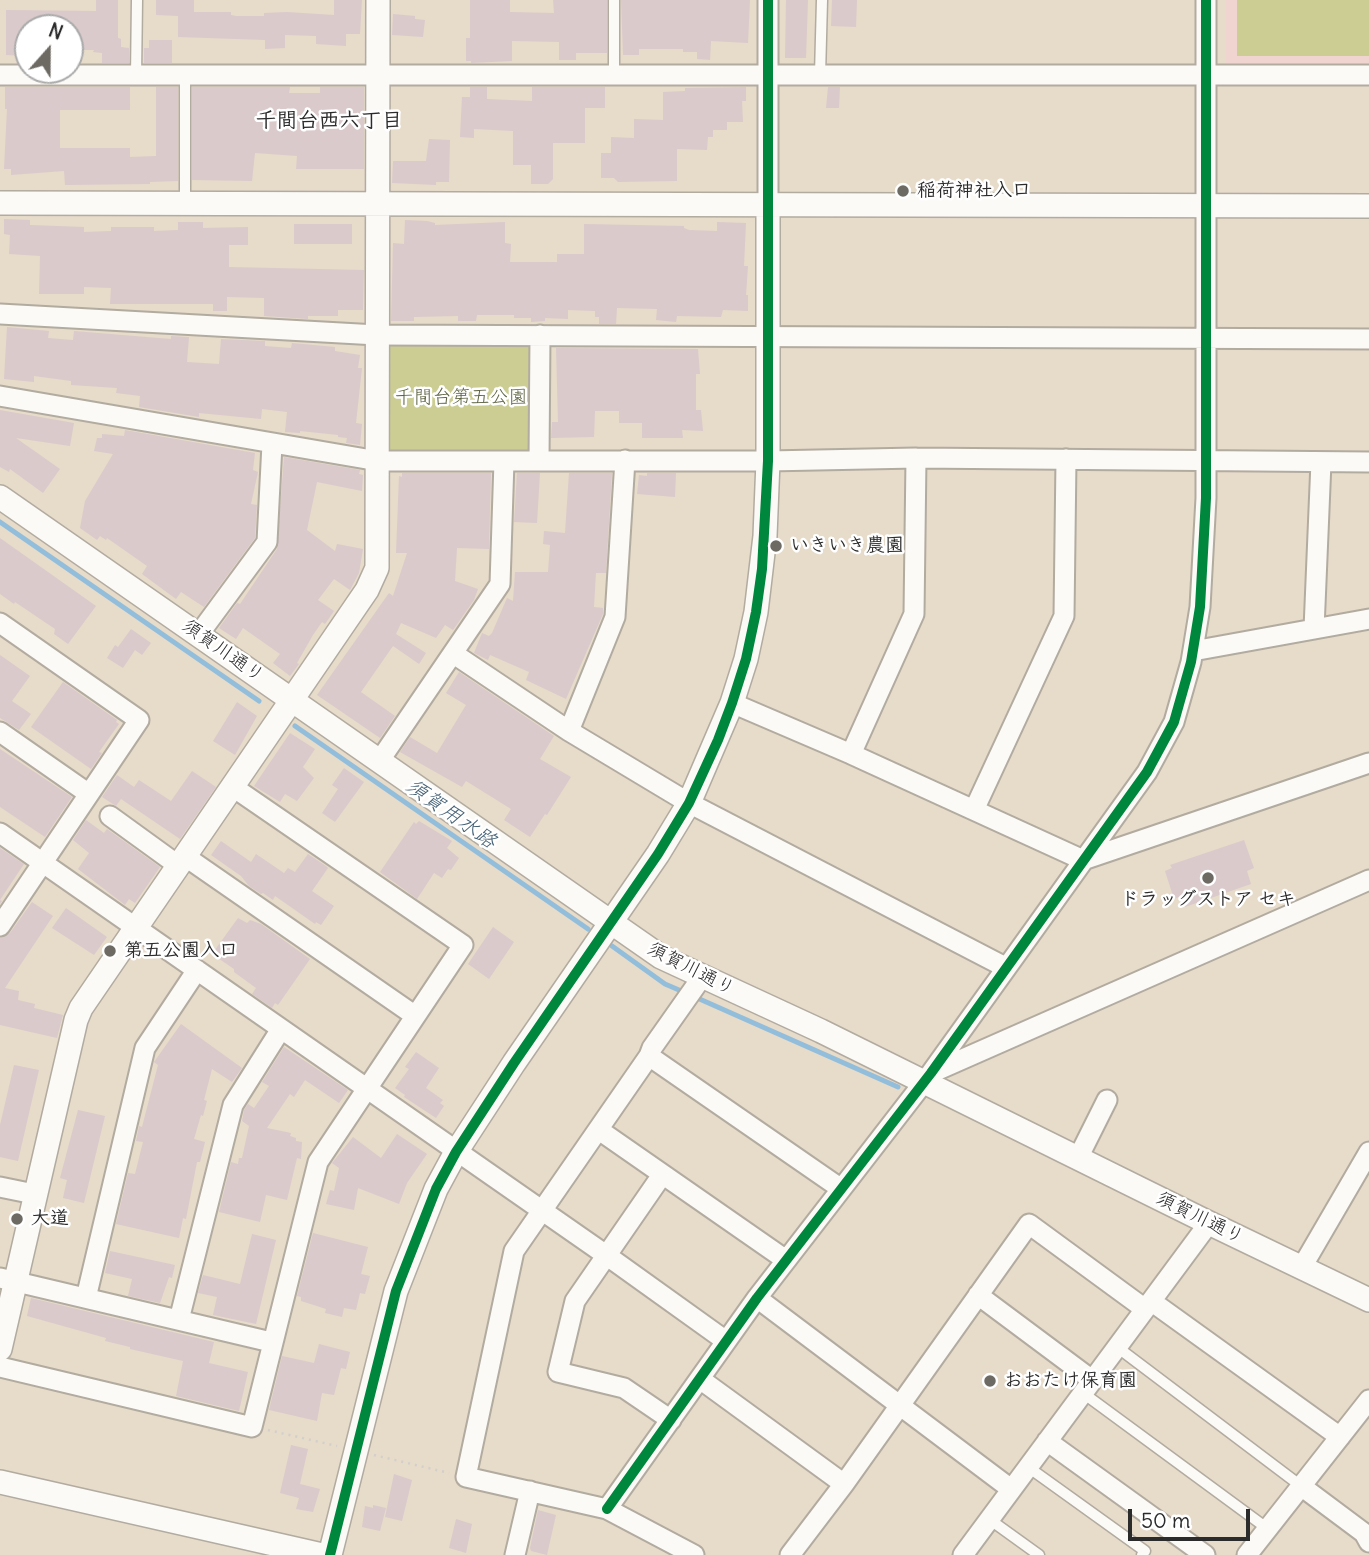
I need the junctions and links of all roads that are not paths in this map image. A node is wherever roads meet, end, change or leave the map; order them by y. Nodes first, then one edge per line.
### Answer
1 (137, 0) edge
2 (378, 0) edge
3 (614, 0) edge
4 (768, 0) edge
5 (822, 0) edge
6 (1206, 0) edge
7 (0, 75) edge
8 (136, 75) junction
9 (186, 75) junction
10 (378, 75) junction
11 (614, 75) junction
12 (768, 75) junction
13 (820, 75) junction
14 (1206, 75) junction
15 (1369, 75) edge
16 (0, 204) edge
17 (185, 204) junction
18 (378, 204) junction
19 (1206, 204) junction
20 (768, 205) junction
21 (1369, 206) edge
22 (0, 314) edge
23 (377, 335) junction
24 (540, 335) junction
25 (768, 336) junction
26 (1207, 337) junction
27 (1369, 339) edge
28 (0, 396) edge
29 (272, 444) junction
30 (916, 458) junction
31 (1066, 459) junction
32 (539, 460) junction
33 (625, 460) junction
34 (377, 461) junction
35 (504, 461) junction
36 (768, 461) junction
37 (1206, 461) junction
38 (1321, 462) junction
39 (1369, 462) edge
40 (0, 496) edge
41 (1369, 619) edge
42 (0, 623) edge
43 (1314, 629) junction
44 (199, 634) junction
45 (1193, 651) junction
46 (454, 654) junction
47 (292, 699) junction
48 (732, 703) junction
49 (569, 731) junction
50 (0, 732) edge
51 (851, 754) junction
52 (380, 760) junction
53 (1369, 763) edge
54 (233, 787) junction
55 (89, 794) junction
56 (689, 803) junction
57 (974, 810) junction
58 (110, 816) dead end
59 (0, 833) edge
60 (1083, 860) junction
61 (182, 861) junction
62 (43, 863) junction
63 (1369, 880) edge
64 (610, 923) junction
65 (0, 926) edge
66 (137, 928) junction
67 (1005, 967) junction
68 (197, 970) junction
69 (702, 976) junction
70 (414, 1015) junction
71 (281, 1029) junction
72 (649, 1056) junction
73 (928, 1077) junction
74 (366, 1088) junction
75 (1107, 1100) dead end
76 (599, 1130) junction
77 (456, 1152) junction
78 (1369, 1152) edge
79 (1078, 1158) junction
80 (1363, 1171) edge
81 (662, 1175) junction
82 (0, 1186) edge
83 (840, 1188) junction
84 (34, 1194) junction
85 (542, 1211) junction
86 (1209, 1223) junction
87 (606, 1255) junction
88 (786, 1260) junction
89 (1302, 1267) junction
90 (8, 1279) edge
91 (978, 1295) junction
92 (86, 1298) junction
93 (757, 1298) junction
94 (1369, 1300) edge
95 (1148, 1305) junction
96 (179, 1320) junction
97 (726, 1341) junction
98 (271, 1342) junction
99 (1117, 1347) junction
100 (0, 1349) edge
101 (0, 1367) edge
102 (699, 1379) junction
103 (1088, 1387) junction
104 (1369, 1400) edge
105 (900, 1405) junction
106 (671, 1420) junction
107 (1340, 1437) junction
108 (1047, 1441) junction
109 (1028, 1467) junction
110 (0, 1482) edge
111 (844, 1484) junction
112 (1301, 1486) junction
113 (1012, 1489) junction
114 (530, 1491) junction
115 (607, 1509) junction
116 (989, 1519) junction
117 (1268, 1529) junction
118 (1369, 1542) edge
119 (970, 1553) edge
120 (322, 1555) edge
121 (330, 1555) edge
122 (515, 1555) edge
123 (694, 1555) edge
124 (790, 1555) edge
125 (1040, 1555) edge
126 (1142, 1555) edge
127 (1205, 1555) edge
128 (1247, 1555) edge

1 - 8 lane
2 - 10 street
3 - 11 lane
4 - 12 street
5 - 13 lane
6 - 14 street
7 - 8 street
8 - 9 street
9 - 10 street
9 - 17 lane
10 - 11 street
10 - 18 street
11 - 12 street
12 - 13 street
12 - 20 street
13 - 14 street
14 - 15 street
14 - 19 street
16 - 17 street
17 - 18 street
18 - 20 street
18 - 23 street
19 - 20 street
19 - 21 street
19 - 26 street
20 - 25 street
22 - 23 street
23 - 24 street
23 - 34 street
24 - 25 street
24 - 32 street
25 - 26 street
25 - 36 street
26 - 27 street
26 - 37 street
28 - 29 street
29 - 34 street
29 - 44 street
30 - 31 street
30 - 36 street
30 - 51 street
31 - 37 street
31 - 57 street
32 - 33 street
32 - 35 street
33 - 36 street
33 - 49 street
34 - 35 street
34 - 47 street
35 - 46 street
36 - 48 street
37 - 38 street
37 - 45 street
38 - 39 street
38 - 43 street
40 - 44 street, 須賀川通り
41 - 43 street
42 - 55 street
43 - 45 street
44 - 47 street, 須賀川通り
45 - 60 street
46 - 49 street
46 - 52 street
47 - 52 street, 須賀川通り
47 - 54 street
48 - 51 street
48 - 56 street
49 - 56 street
50 - 55 street
51 - 57 street
52 - 64 street, 須賀川通り
53 - 60 street
54 - 61 street
54 - 70 street
55 - 62 street
56 - 64 street
56 - 67 street
57 - 60 street
58 - 61 street
59 - 62 street
60 - 67 street
61 - 66 street
61 - 70 street
62 - 65 street
62 - 66 street
63 - 73 street
64 - 69 street, 須賀川通り
64 - 77 street
66 - 68 street
66 - 84 street
67 - 73 street
68 - 71 street
68 - 92 street
69 - 72 street
69 - 73 street, 須賀川通り
70 - 74 street
71 - 74 street
71 - 96 street
72 - 76 street
72 - 83 street
73 - 79 street, 須賀川通り
73 - 83 street
74 - 77 street
74 - 98 street
75 - 79 street
76 - 81 street
76 - 85 street
77 - 85 street
77 - 121 street
78 - 80 street
79 - 86 street, 須賀川通り
80 - 89 street
81 - 87 street
81 - 88 street
82 - 84 street
83 - 88 street
84 - 90 street
85 - 87 street
85 - 114 street
86 - 89 street, 須賀川通り
86 - 95 street
87 - 97 street
87 - 106 street
88 - 93 street
89 - 94 street, 須賀川通り
90 - 92 street
90 - 100 street
91 - 95 street
91 - 103 street
91 - 105 street
92 - 96 street
93 - 97 street
93 - 105 street
95 - 99 street
95 - 107 street
96 - 98 street
97 - 102 street
98 - 101 street
99 - 103 street
99 - 112 lane
102 - 106 street
102 - 111 street
103 - 108 street
103 - 117 lane
104 - 107 street
105 - 111 street
105 - 113 street
106 - 115 street
107 - 112 street
108 - 109 street
108 - 127 street
109 - 113 street
109 - 126 lane
110 - 120 street
111 - 124 street
112 - 117 street
112 - 118 street
113 - 116 street
114 - 115 street
114 - 122 street
115 - 123 street
116 - 119 street
116 - 125 lane
117 - 128 street

